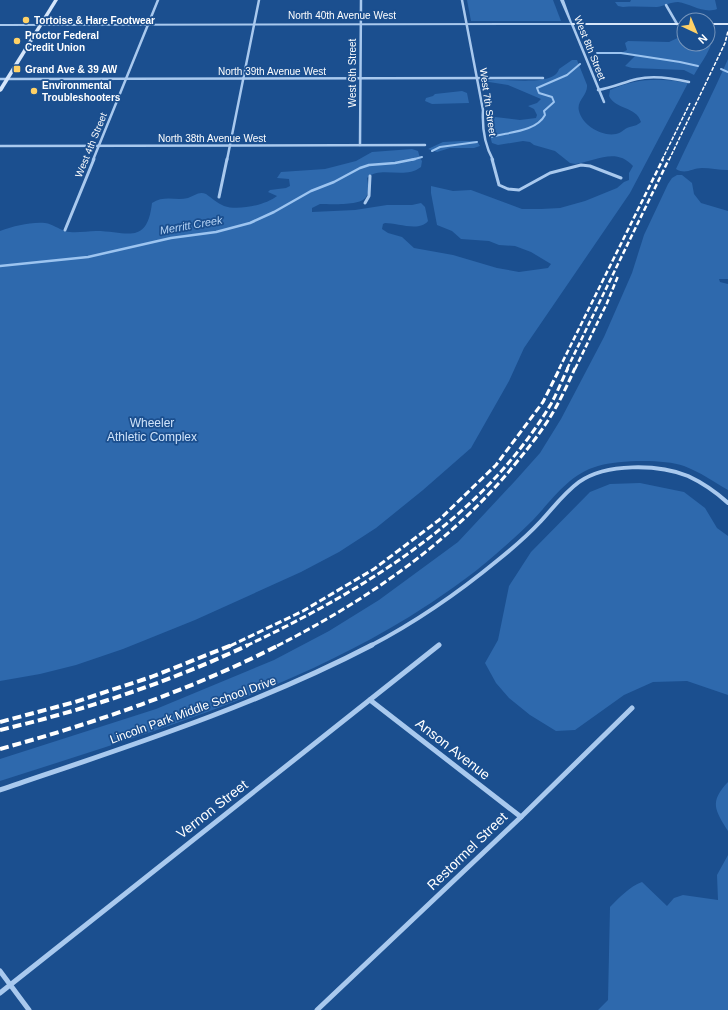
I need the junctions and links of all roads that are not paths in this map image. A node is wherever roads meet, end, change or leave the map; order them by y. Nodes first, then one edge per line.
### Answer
1 (56, 0) edge
2 (158, 0) edge
3 (259, 0) edge
4 (361, 0) edge
5 (462, 0) edge
6 (562, 0) edge
7 (666, 5) dead end
8 (676, 22) edge
9 (149, 24) junction
10 (254, 24) junction
11 (360, 24) junction
12 (466, 24) junction
13 (572, 24) junction
14 (676, 24) edge
15 (716, 24) edge
16 (728, 24) edge
17 (0, 25) edge
18 (41, 25) junction
19 (543, 78) dead end
20 (0, 79) edge
21 (8, 79) junction
22 (126, 79) junction
23 (243, 79) junction
24 (360, 79) junction
25 (477, 79) junction
26 (689, 82) dead end
27 (598, 90) junction
28 (0, 91) edge
29 (604, 102) dead end
30 (360, 145) junction
31 (425, 145) dead end
32 (0, 146) edge
33 (100, 146) junction
34 (230, 146) junction
35 (370, 176) dead end
36 (621, 178) dead end
37 (220, 197) dead end
38 (365, 203) dead end
39 (65, 230) dead end
40 (728, 503) edge
41 (439, 645) dead end
42 (370, 700) junction
43 (632, 708) dead end
44 (0, 790) edge
45 (520, 817) junction
46 (0, 971) edge
47 (10, 985) junction
48 (0, 992) edge
49 (29, 1010) edge
50 (317, 1010) edge

1 - 18 main road
2 - 9 street, West 4th Street
3 - 10 street
4 - 11 street, West 6th Street
5 - 12 street, West 7th Street
6 - 13 street, West 8th Street
7 - 8 street
9 - 10 street, North 40th Avenue West
9 - 18 street, North 40th Avenue West
9 - 22 street, West 4th Street
10 - 11 street, North 40th Avenue West
10 - 23 street
11 - 12 street, North 40th Avenue West
11 - 24 street, West 6th Street
12 - 13 street, North 40th Avenue West
12 - 25 street, West 7th Street
13 - 14 main road, North 40th Avenue West
13 - 27 street, West 8th Street
15 - 16 main road
17 - 18 street, North 40th Avenue West
18 - 21 main road
19 - 25 street, North 39th Avenue West
20 - 21 street, North 39th Avenue West
21 - 22 street, North 39th Avenue West
21 - 28 main road
22 - 23 street, North 39th Avenue West
22 - 33 street, West 4th Street
23 - 24 street, North 39th Avenue West
23 - 34 street
24 - 25 street, North 39th Avenue West
24 - 30 street, West 6th Street
25 - 36 street, West 7th Street
26 - 27 street
27 - 29 street, West 8th Street
30 - 31 street, North 38th Avenue West
30 - 34 street, North 38th Avenue West
32 - 33 street, North 38th Avenue West
33 - 34 street, North 38th Avenue West
33 - 39 street, West 4th Street
34 - 37 street
35 - 38 street
40 - 44 street, Lincoln Park Middle School Drive
41 - 42 street, Vernon Street
42 - 45 street, Anson Avenue
42 - 47 street, Vernon Street
43 - 45 street, Restormel Street
45 - 50 street, Restormel Street
46 - 47 street
47 - 48 street, Vernon Street
47 - 49 street

